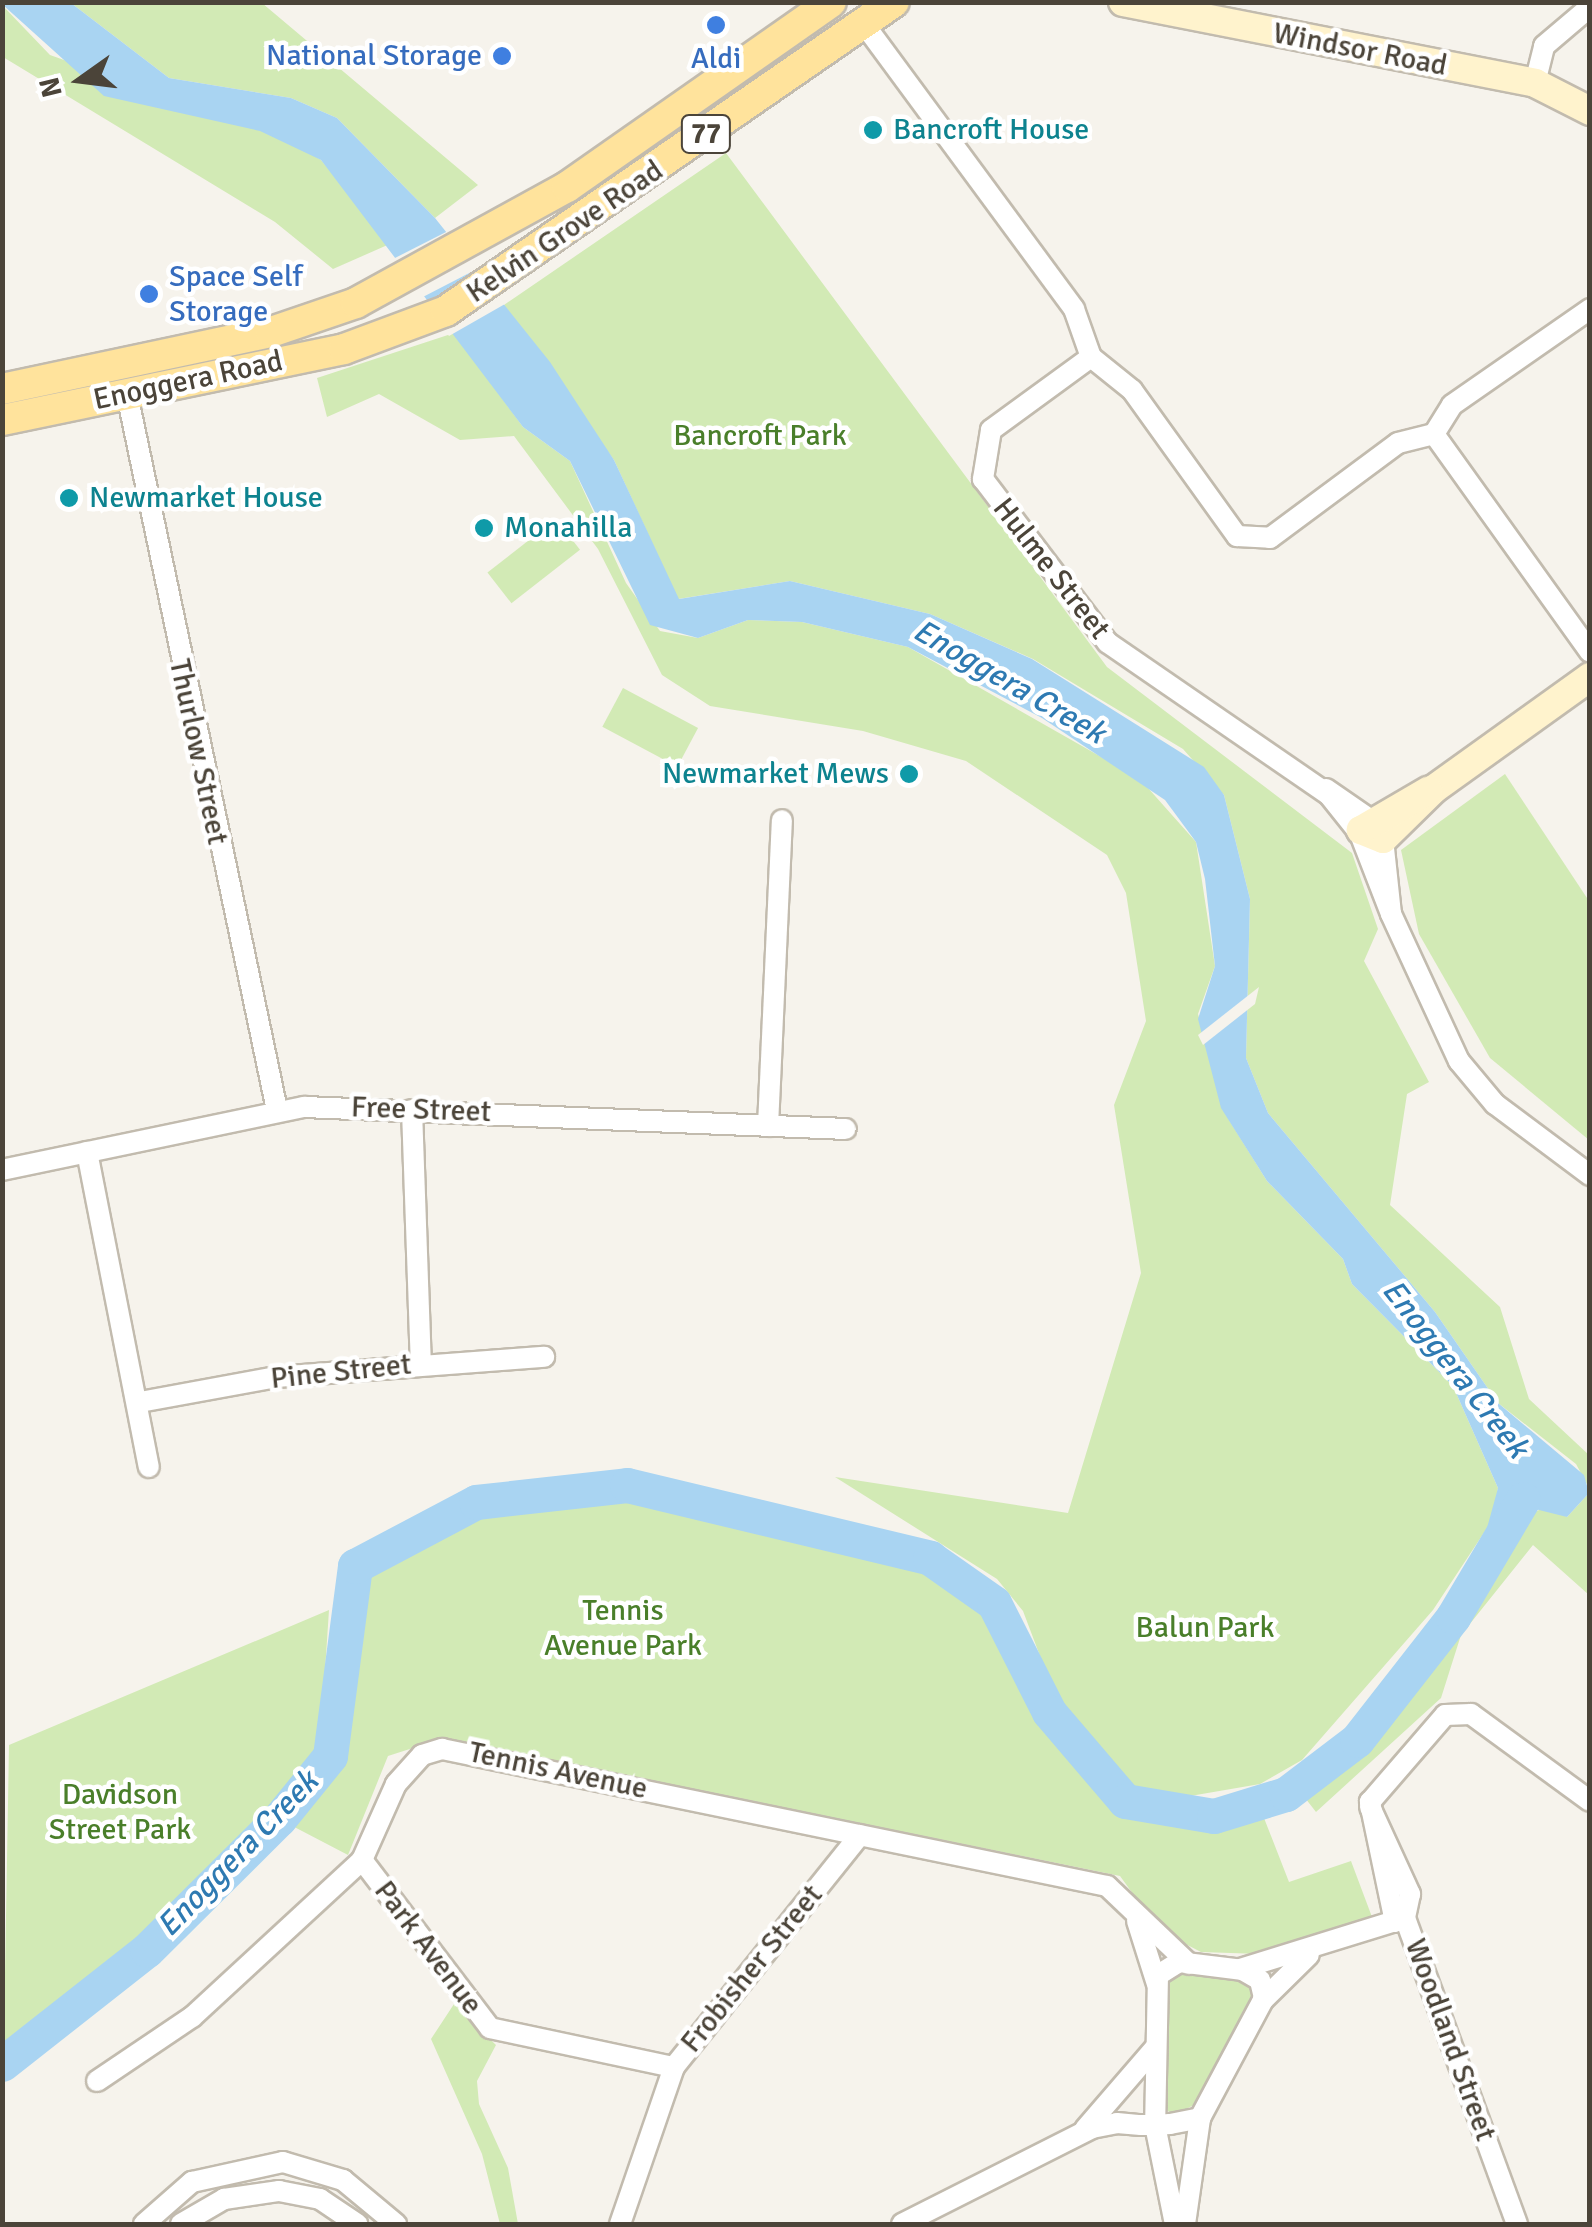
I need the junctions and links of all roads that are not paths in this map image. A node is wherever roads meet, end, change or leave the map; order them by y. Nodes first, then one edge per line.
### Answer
1 (831, 2) edge
2 (894, 2) edge
3 (1124, 2) edge
4 (1590, 7) edge
5 (1211, 12) edge
6 (864, 24) junction
7 (1535, 82) junction
8 (1590, 111) edge
9 (356, 303) joint
10 (1590, 309) edge
11 (373, 340) joint
12 (1091, 357) junction
13 (2, 388) edge
14 (127, 394) junction
15 (2, 420) edge
16 (1434, 434) junction
17 (1590, 652) edge
18 (1590, 678) edge
19 (782, 820) dead end
20 (1372, 831) junction
21 (277, 1110) junction
22 (412, 1110) junction
23 (768, 1126) junction
24 (846, 1128) dead end
25 (87, 1152) junction
26 (2, 1170) edge
27 (1590, 1175) edge
28 (544, 1357) dead end
29 (421, 1364) junction
30 (140, 1402) junction
31 (149, 1466) dead end
32 (1590, 1801) edge
33 (860, 1835) junction
34 (362, 1860) junction
35 (1137, 1920) junction
36 (1400, 1920) junction
37 (1311, 1954) junction
38 (1190, 1964) junction
39 (1232, 1970) junction
40 (1157, 1984) junction
41 (1262, 2001) junction
42 (1155, 2047) junction
43 (674, 2066) junction
44 (97, 2082) dead end
45 (1200, 2118) junction
46 (1155, 2125) junction
47 (1084, 2130) junction
48 (1518, 2223) edge
49 (144, 2224) edge
50 (181, 2224) edge
51 (356, 2224) edge
52 (396, 2224) edge
53 (620, 2224) edge
54 (902, 2224) edge
55 (1175, 2224) edge
56 (1185, 2224) edge

1 - 9 main road, Kelvin Grove Road / 77
2 - 6 main road, Kelvin Grove Road / 77
3 - 5 main road, Windsor Road
4 - 7 street
5 - 7 main road, Windsor Road
6 - 11 main road, Kelvin Grove Road / 77
6 - 12 street
7 - 8 main road, Windsor Road
9 - 13 main road, Enoggera Road / 77
10 - 16 street
11 - 14 main road, Enoggera Road / 77
12 - 16 street
12 - 20 street, Hulme Street
14 - 15 main road, Enoggera Road / 77
14 - 21 street, Thurlow Street
16 - 17 street
18 - 20 main road
19 - 23 street
20 - 27 street
21 - 22 street, Free Street
21 - 25 street, Free Street
22 - 23 street, Free Street
22 - 29 street
23 - 24 street, Free Street
25 - 26 street, Free Street
25 - 30 street
28 - 29 street, Pine Street
29 - 30 street, Pine Street
30 - 31 street
32 - 36 street, Woodland Street
33 - 34 street, Tennis Avenue
33 - 35 street, Tennis Avenue
33 - 43 street, Frobisher Street
34 - 43 street, Park Avenue
34 - 44 street, Tennis Avenue
35 - 38 street, Tennis Avenue
35 - 40 street, Tennis Avenue
36 - 37 street
36 - 48 street, Woodland Street
37 - 39 street
37 - 41 street
38 - 39 street
38 - 40 street
39 - 41 street
40 - 42 street, Tennis Avenue
41 - 45 street
42 - 46 street, Tennis Avenue
42 - 47 street
43 - 53 street, Frobisher Street
45 - 46 street
45 - 56 street
46 - 47 street
46 - 55 street, Tennis Avenue
47 - 54 street
49 - 52 street
50 - 51 street

